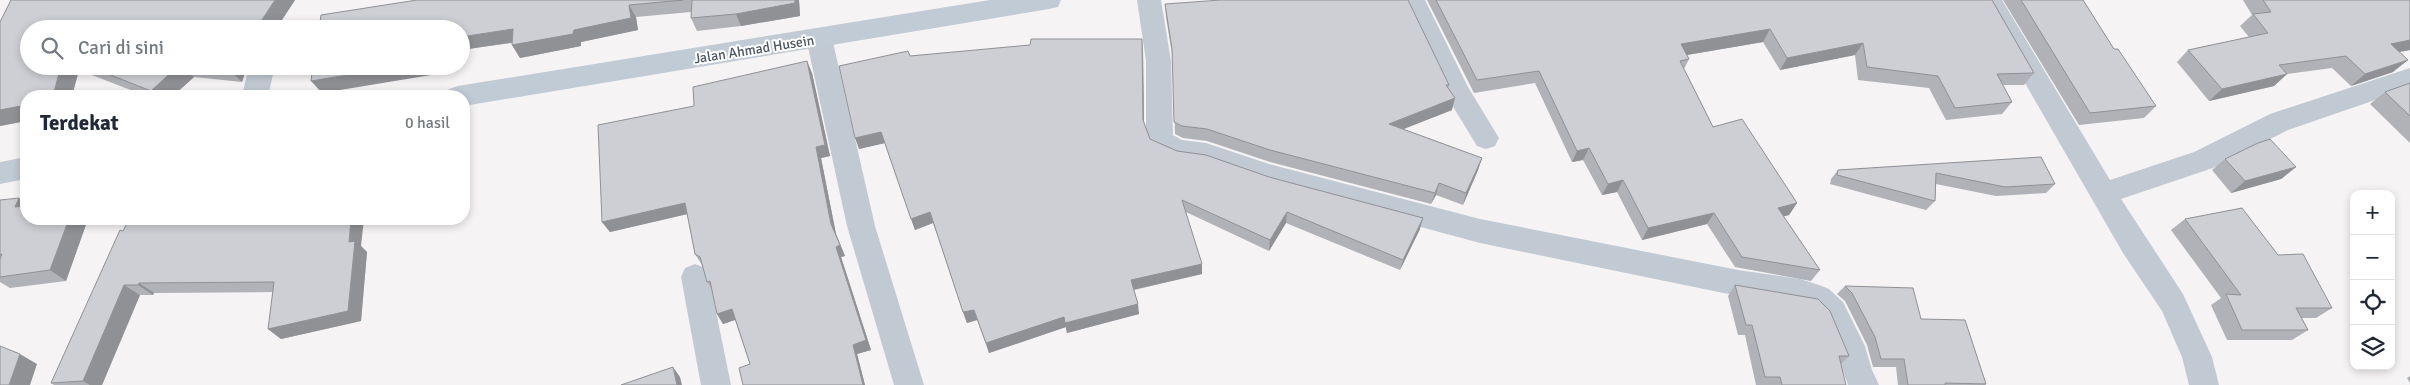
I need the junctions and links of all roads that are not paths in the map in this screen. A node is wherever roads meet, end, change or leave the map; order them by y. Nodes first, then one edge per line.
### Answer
1 (1049, 0) edge
2 (1149, 0) edge
3 (1413, 0) edge
4 (1989, 0) edge
5 (819, 38) junction
6 (260, 75) edge
7 (2410, 78) edge
8 (256, 90) edge
9 (470, 94) edge
10 (1486, 138) dead end
11 (20, 169) edge
12 (0, 173) edge
13 (2104, 193) junction
14 (695, 277) dead end
15 (716, 385) edge
16 (909, 385) edge
17 (1864, 385) edge
18 (2204, 385) edge

1 - 5 main road, Jalan Ahmad Husein
2 - 17 street
3 - 10 street
4 - 13 street
5 - 9 main road, Jalan Ahmad Husein
5 - 16 street
6 - 8 street
7 - 13 street
11 - 12 main road
13 - 18 street
14 - 15 street

